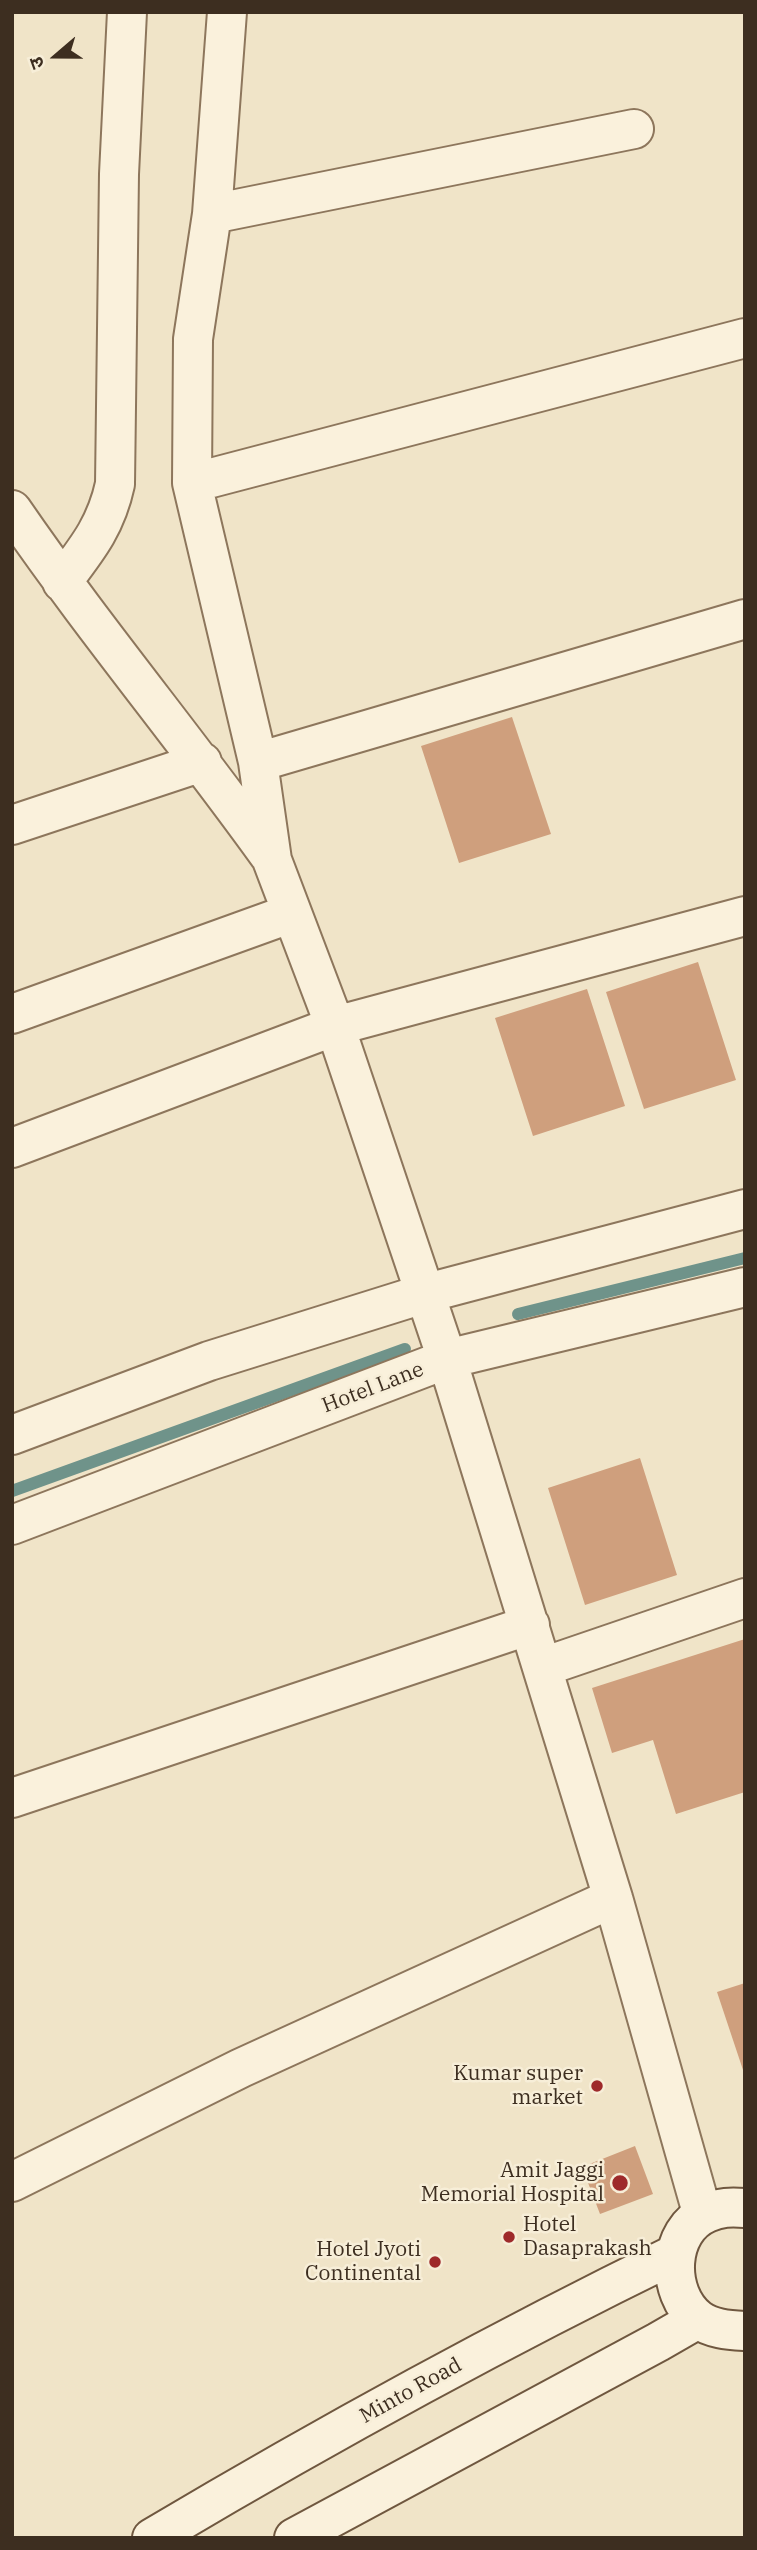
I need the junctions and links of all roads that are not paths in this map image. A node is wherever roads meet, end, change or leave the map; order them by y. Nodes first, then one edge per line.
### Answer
1 (127, 12) edge
2 (227, 12) edge
3 (634, 129) dead end
4 (212, 214) junction
5 (745, 338) edge
6 (192, 483) junction
7 (12, 510) edge
8 (62, 582) junction
9 (745, 619) edge
10 (202, 762) junction
11 (258, 762) junction
12 (12, 825) edge
13 (272, 860) junction
14 (292, 913) junction
15 (745, 916) edge
16 (12, 1014) edge
17 (335, 1026) junction
18 (12, 1149) edge
19 (745, 1209) edge
20 (745, 1287) edge
21 (423, 1294) junction
22 (447, 1359) junction
23 (12, 1435) edge
24 (12, 1525) edge
25 (745, 1598) edge
26 (530, 1625) junction
27 (543, 1667) junction
28 (12, 1798) edge
29 (613, 1899) junction
30 (12, 2182) edge
31 (745, 2208) edge
32 (705, 2213) junction
33 (675, 2253) junction
34 (698, 2319) junction
35 (745, 2330) edge
36 (152, 2538) edge
37 (294, 2538) edge

1 - 8 street
2 - 4 street
3 - 4 street
4 - 6 street
5 - 6 street
6 - 11 street
7 - 8 street
8 - 10 street
9 - 11 street
10 - 12 street
10 - 13 street
11 - 13 street
13 - 14 street
14 - 16 street
14 - 17 street
15 - 17 street
17 - 18 street
17 - 21 street
19 - 21 street
20 - 22 street, Hotel Lane
21 - 22 street
21 - 23 street
22 - 24 street, Hotel Lane
22 - 26 street
25 - 27 street
26 - 27 street
26 - 28 street
27 - 29 street
29 - 30 street
29 - 32 street
31 - 32 street
32 - 33 street
33 - 34 street
33 - 36 street, Minto Road
34 - 35 street
34 - 37 street

